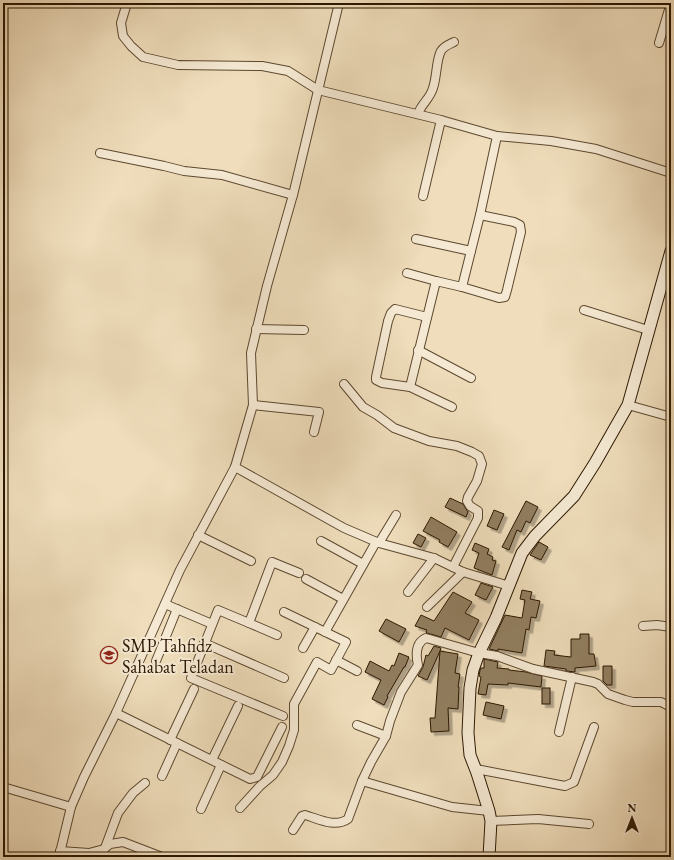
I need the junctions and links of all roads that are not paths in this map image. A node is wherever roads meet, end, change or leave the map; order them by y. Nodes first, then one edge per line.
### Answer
1 (127, 3) edge
2 (339, 3) edge
3 (671, 3) edge
4 (454, 42) dead end
5 (660, 43) dead end
6 (318, 90) junction
7 (418, 114) junction
8 (441, 120) junction
9 (497, 136) junction
10 (100, 154) dead end
11 (671, 173) edge
12 (293, 195) junction
13 (423, 196) dead end
14 (480, 214) junction
15 (416, 239) dead end
16 (471, 251) junction
17 (671, 251) edge
18 (407, 273) dead end
19 (436, 281) junction
20 (462, 287) junction
21 (584, 310) dead end
22 (427, 317) junction
23 (256, 329) junction
24 (304, 330) dead end
25 (648, 330) junction
26 (418, 350) junction
27 (471, 378) dead end
28 (344, 384) dead end
29 (410, 387) junction
30 (253, 405) junction
31 (628, 405) junction
32 (452, 407) dead end
33 (671, 417) edge
34 (314, 432) dead end
35 (235, 467) junction
36 (396, 515) dead end
37 (198, 535) junction
38 (321, 542) dead end
39 (377, 542) junction
40 (434, 558) junction
41 (251, 561) dead end
42 (363, 564) junction
43 (453, 567) junction
44 (463, 572) junction
45 (299, 574) dead end
46 (306, 580) dead end
47 (509, 586) junction
48 (408, 592) dead end
49 (343, 599) junction
50 (165, 604) junction
51 (428, 607) dead end
52 (177, 609) junction
53 (284, 612) dead end
54 (248, 623) junction
55 (212, 624) junction
56 (643, 626) dead end
57 (315, 627) junction
58 (671, 627) edge
59 (325, 632) junction
60 (277, 635) dead end
61 (204, 643) junction
62 (303, 648) dead end
63 (479, 653) junction
64 (336, 660) junction
65 (156, 661) dead end
66 (357, 672) dead end
67 (572, 677) junction
68 (284, 678) dead end
69 (194, 689) dead end
70 (238, 706) dead end
71 (671, 707) edge
72 (116, 713) junction
73 (283, 716) dead end
74 (357, 725) dead end
75 (282, 727) dead end
76 (594, 727) dead end
77 (559, 732) dead end
78 (386, 736) junction
79 (174, 742) junction
80 (212, 760) junction
81 (221, 765) junction
82 (476, 769) junction
83 (162, 776) dead end
84 (362, 781) junction
85 (145, 783) dead end
86 (3, 787) edge
87 (71, 807) junction
88 (240, 808) dead end
89 (201, 809) dead end
90 (490, 816) junction
91 (589, 824) dead end
92 (293, 830) dead end
93 (104, 849) junction
94 (60, 854) edge
95 (162, 857) edge
96 (488, 857) edge

1 - 6 street
2 - 6 street
3 - 5 street
4 - 7 street
6 - 7 street
6 - 12 street
7 - 8 street
8 - 9 street
8 - 13 street
9 - 11 street
9 - 14 street
10 - 12 street
12 - 23 street
14 - 16 street
14 - 20 street
15 - 16 street
16 - 20 street
17 - 25 street
18 - 19 street
19 - 20 street
19 - 22 street
21 - 25 street
22 - 26 street
22 - 29 street
23 - 24 street
23 - 30 street
25 - 31 street
26 - 27 street
26 - 29 street
28 - 43 street
29 - 32 street
30 - 34 street
30 - 35 street
31 - 33 street
31 - 47 street
35 - 37 street
35 - 39 street
36 - 39 street
37 - 41 street
37 - 50 street
38 - 42 street
39 - 40 street
39 - 42 street
40 - 43 street
40 - 48 street
42 - 49 street
43 - 44 street
44 - 47 street
44 - 51 street
45 - 54 street
46 - 49 street
47 - 63 street
49 - 59 street
50 - 52 street
50 - 72 street
52 - 55 street
52 - 65 street
53 - 57 street
54 - 55 street
54 - 60 street
55 - 61 street
56 - 58 street
57 - 59 street
57 - 62 street
59 - 64 street
61 - 68 street
61 - 73 street
63 - 67 street
63 - 78 street
63 - 82 street
64 - 66 street
64 - 88 street
67 - 71 street
67 - 77 street
69 - 79 street
70 - 80 street
72 - 79 street
72 - 87 street
74 - 78 street
75 - 81 street
76 - 82 street
78 - 84 street
79 - 80 street
79 - 83 street
80 - 81 street
81 - 89 street
82 - 90 street
84 - 90 street
84 - 92 street
85 - 93 street
86 - 87 street
87 - 94 street
90 - 91 street
90 - 96 street
93 - 94 street
93 - 95 street

